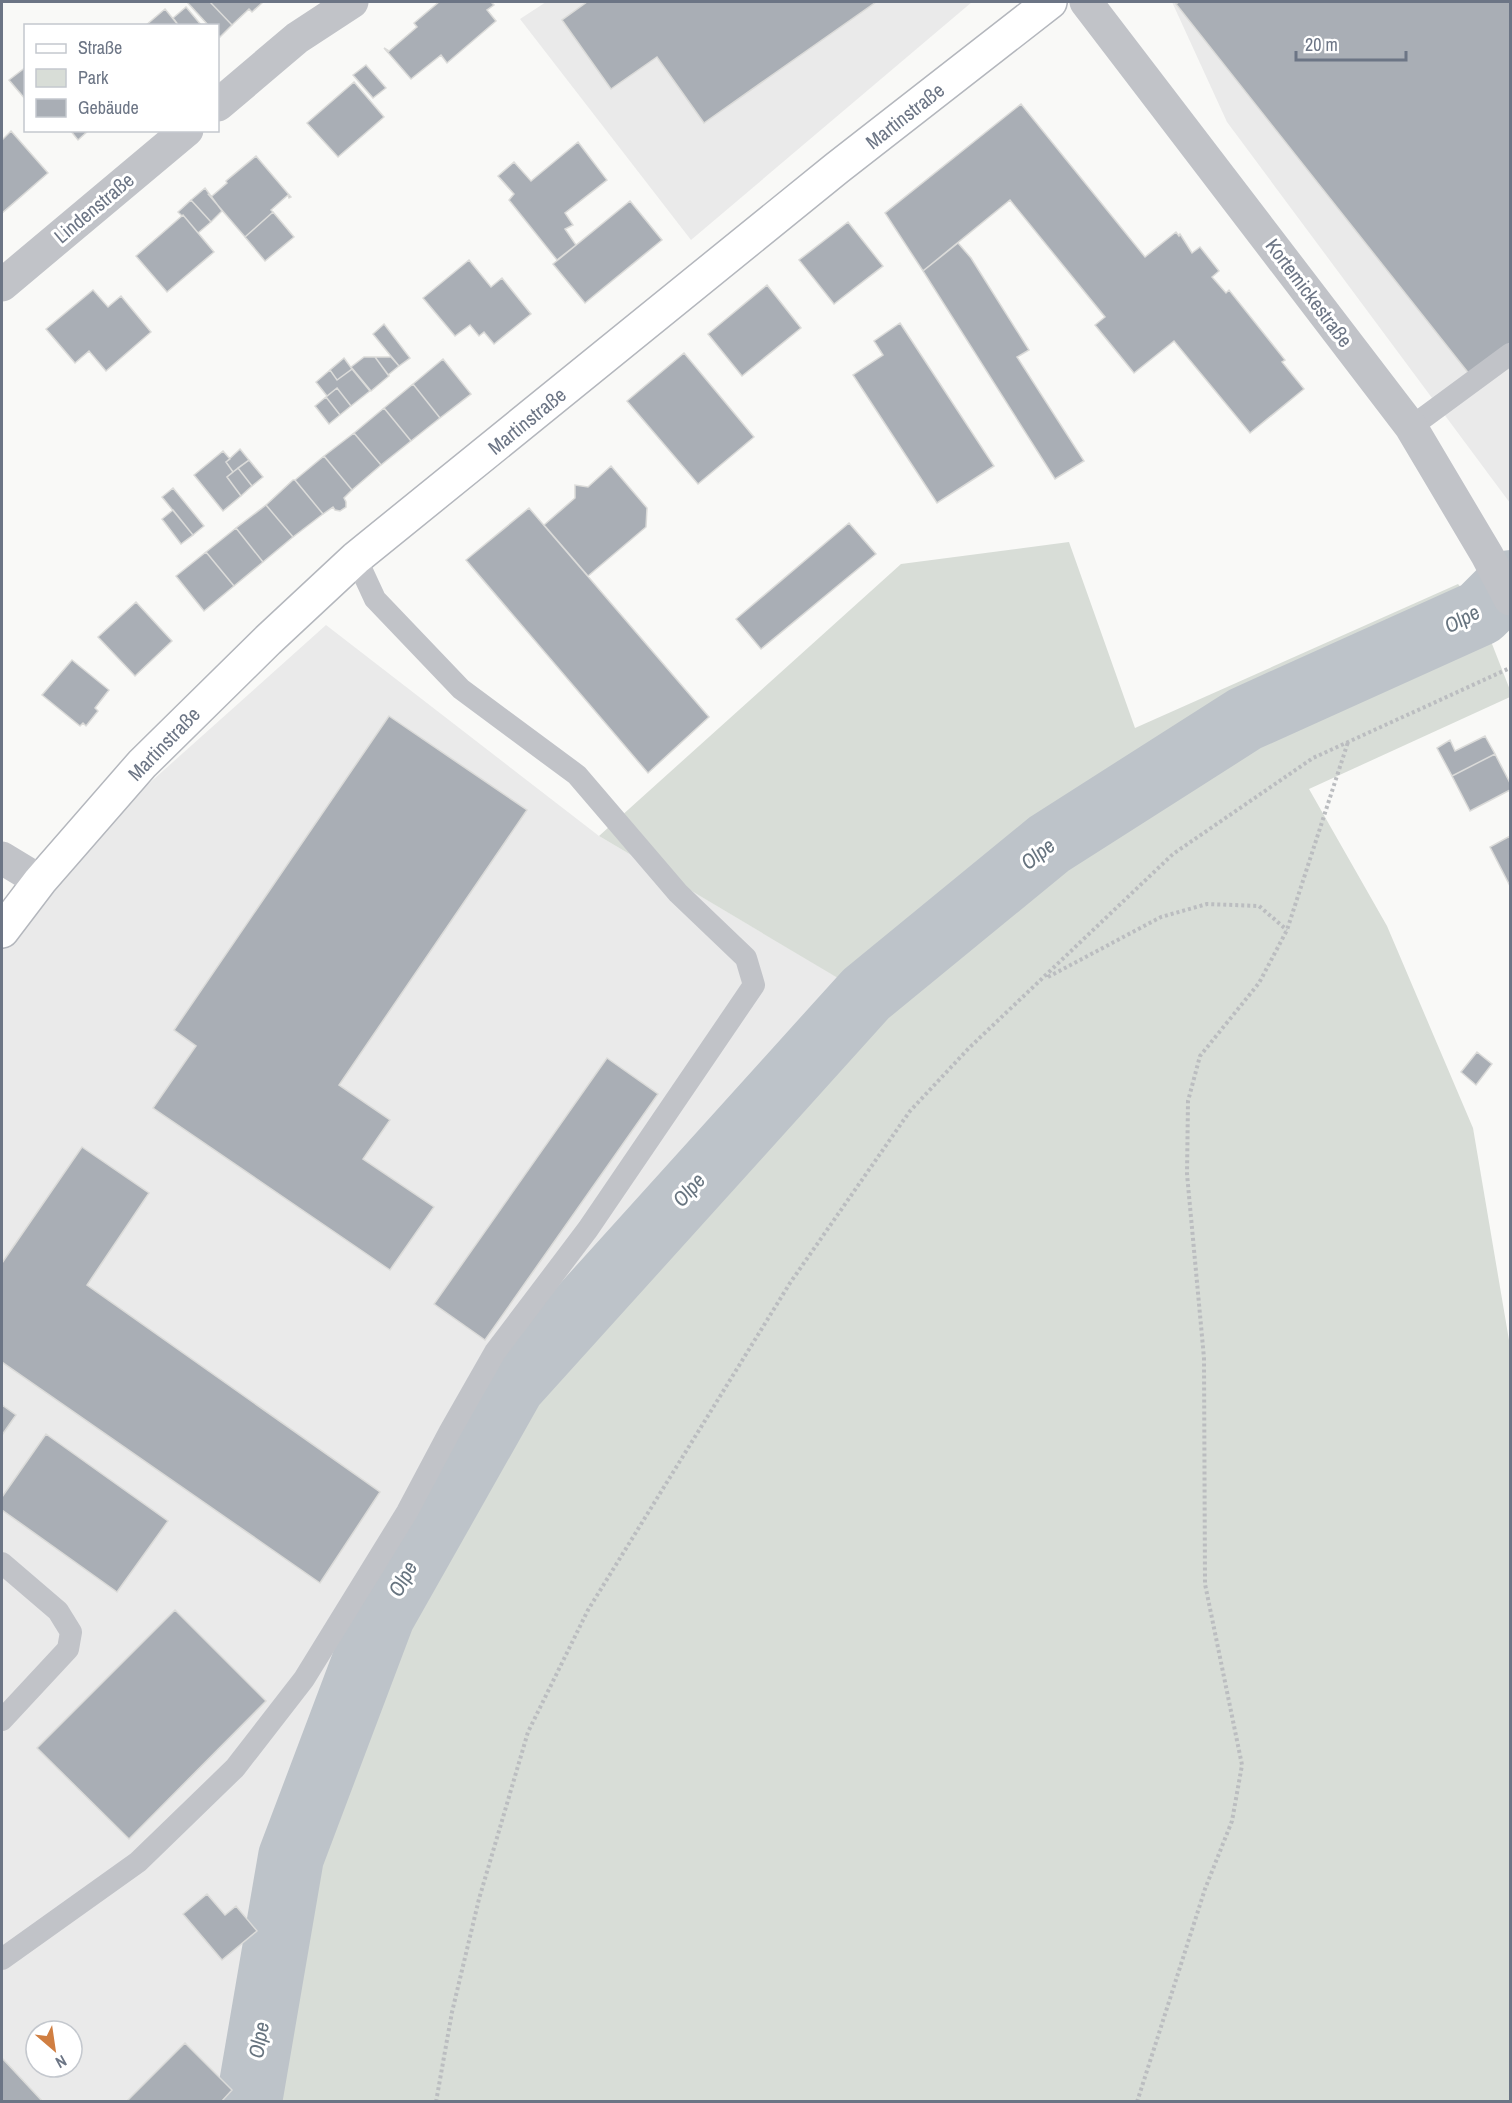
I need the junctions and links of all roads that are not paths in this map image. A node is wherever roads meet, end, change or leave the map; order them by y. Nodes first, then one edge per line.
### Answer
1 (352, 2) edge
2 (1050, 2) edge
3 (1086, 2) edge
4 (219, 104) edge
5 (185, 132) edge
6 (2, 285) edge
7 (1510, 354) edge
8 (1411, 427) junction
9 (356, 558) junction
10 (1510, 599) edge
11 (2, 858) edge
12 (40, 881) junction
13 (2, 931) edge
14 (2, 1563) edge
15 (2, 1720) edge
16 (2, 1959) edge

1 - 4 street
2 - 9 street, Martinstraße
3 - 8 street, Kortemickestraße
5 - 6 street, Lindenstraße
7 - 8 lane
8 - 10 street, Kortemickestraße
9 - 12 street, Martinstraße
9 - 16 lane
11 - 12 street
12 - 13 street, Martinstraße
14 - 15 lane

